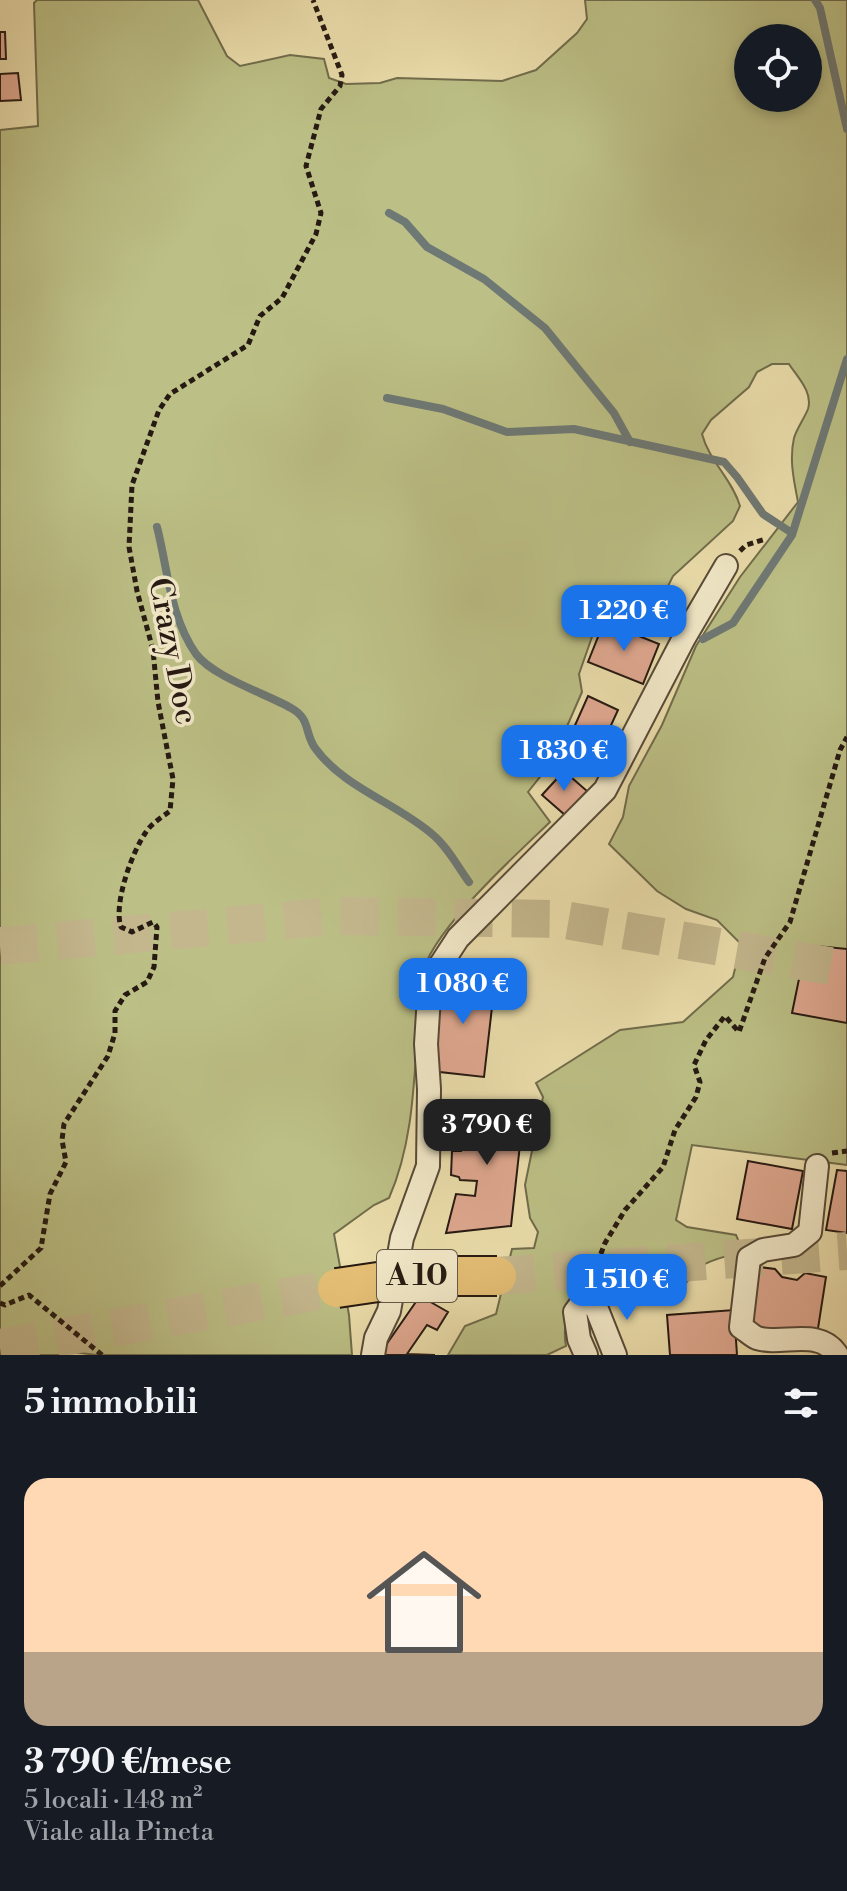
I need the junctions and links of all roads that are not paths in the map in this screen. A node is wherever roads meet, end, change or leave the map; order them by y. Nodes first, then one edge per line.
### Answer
1 (726, 566) dead end
2 (817, 1166) dead end
3 (497, 1276) tunnel mouth
4 (337, 1288) tunnel mouth
5 (373, 1355) edge
6 (586, 1355) edge
7 (615, 1355) edge
8 (837, 1355) edge

1 - 5 street
2 - 8 street
3 - 4 highway, A 10, bridge
6 - 7 street

